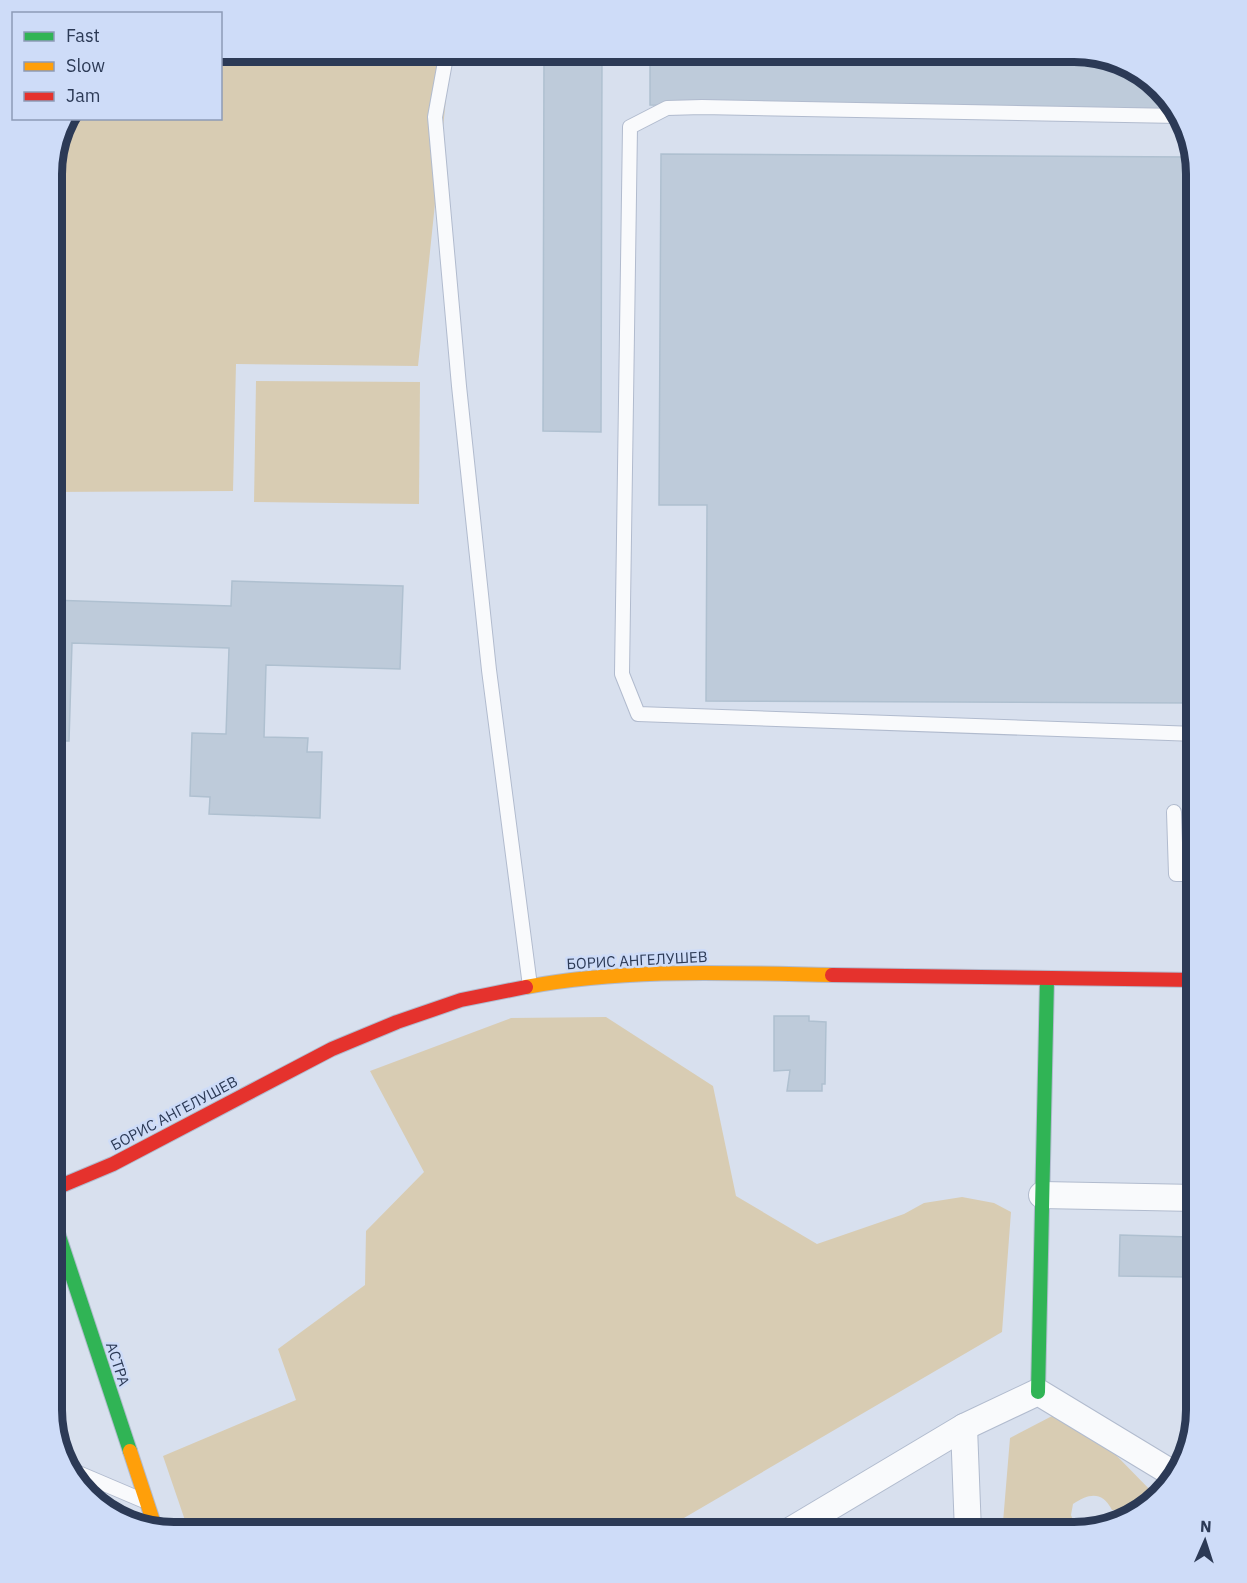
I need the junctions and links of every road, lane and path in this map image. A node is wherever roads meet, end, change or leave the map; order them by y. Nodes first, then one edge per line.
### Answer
1 (445, 62) edge
2 (1170, 116) edge
3 (1186, 734) edge
4 (1174, 812) dead end
5 (1186, 874) edge
6 (1047, 979) junction
7 (1186, 980) edge
8 (530, 986) junction
9 (62, 1185) edge
10 (1042, 1195) junction
11 (1186, 1198) edge
12 (62, 1245) edge
13 (1038, 1392) junction
14 (964, 1427) junction
15 (1167, 1470) edge
16 (81, 1473) edge
17 (147, 1502) junction
18 (153, 1520) edge
19 (805, 1522) edge
20 (968, 1522) edge

1 - 8 lane
2 - 3 lane
4 - 5 lane
6 - 7 street, БОРИС АНГЕЛУШЕВ
6 - 8 street, БОРИС АНГЕЛУШЕВ
6 - 10 street
8 - 9 street, БОРИС АНГЕЛУШЕВ
10 - 11 street
10 - 13 street
12 - 17 street, АСТРА
13 - 14 street
13 - 15 street
14 - 19 street
14 - 20 street
16 - 17 lane
17 - 18 street, АСТРА

